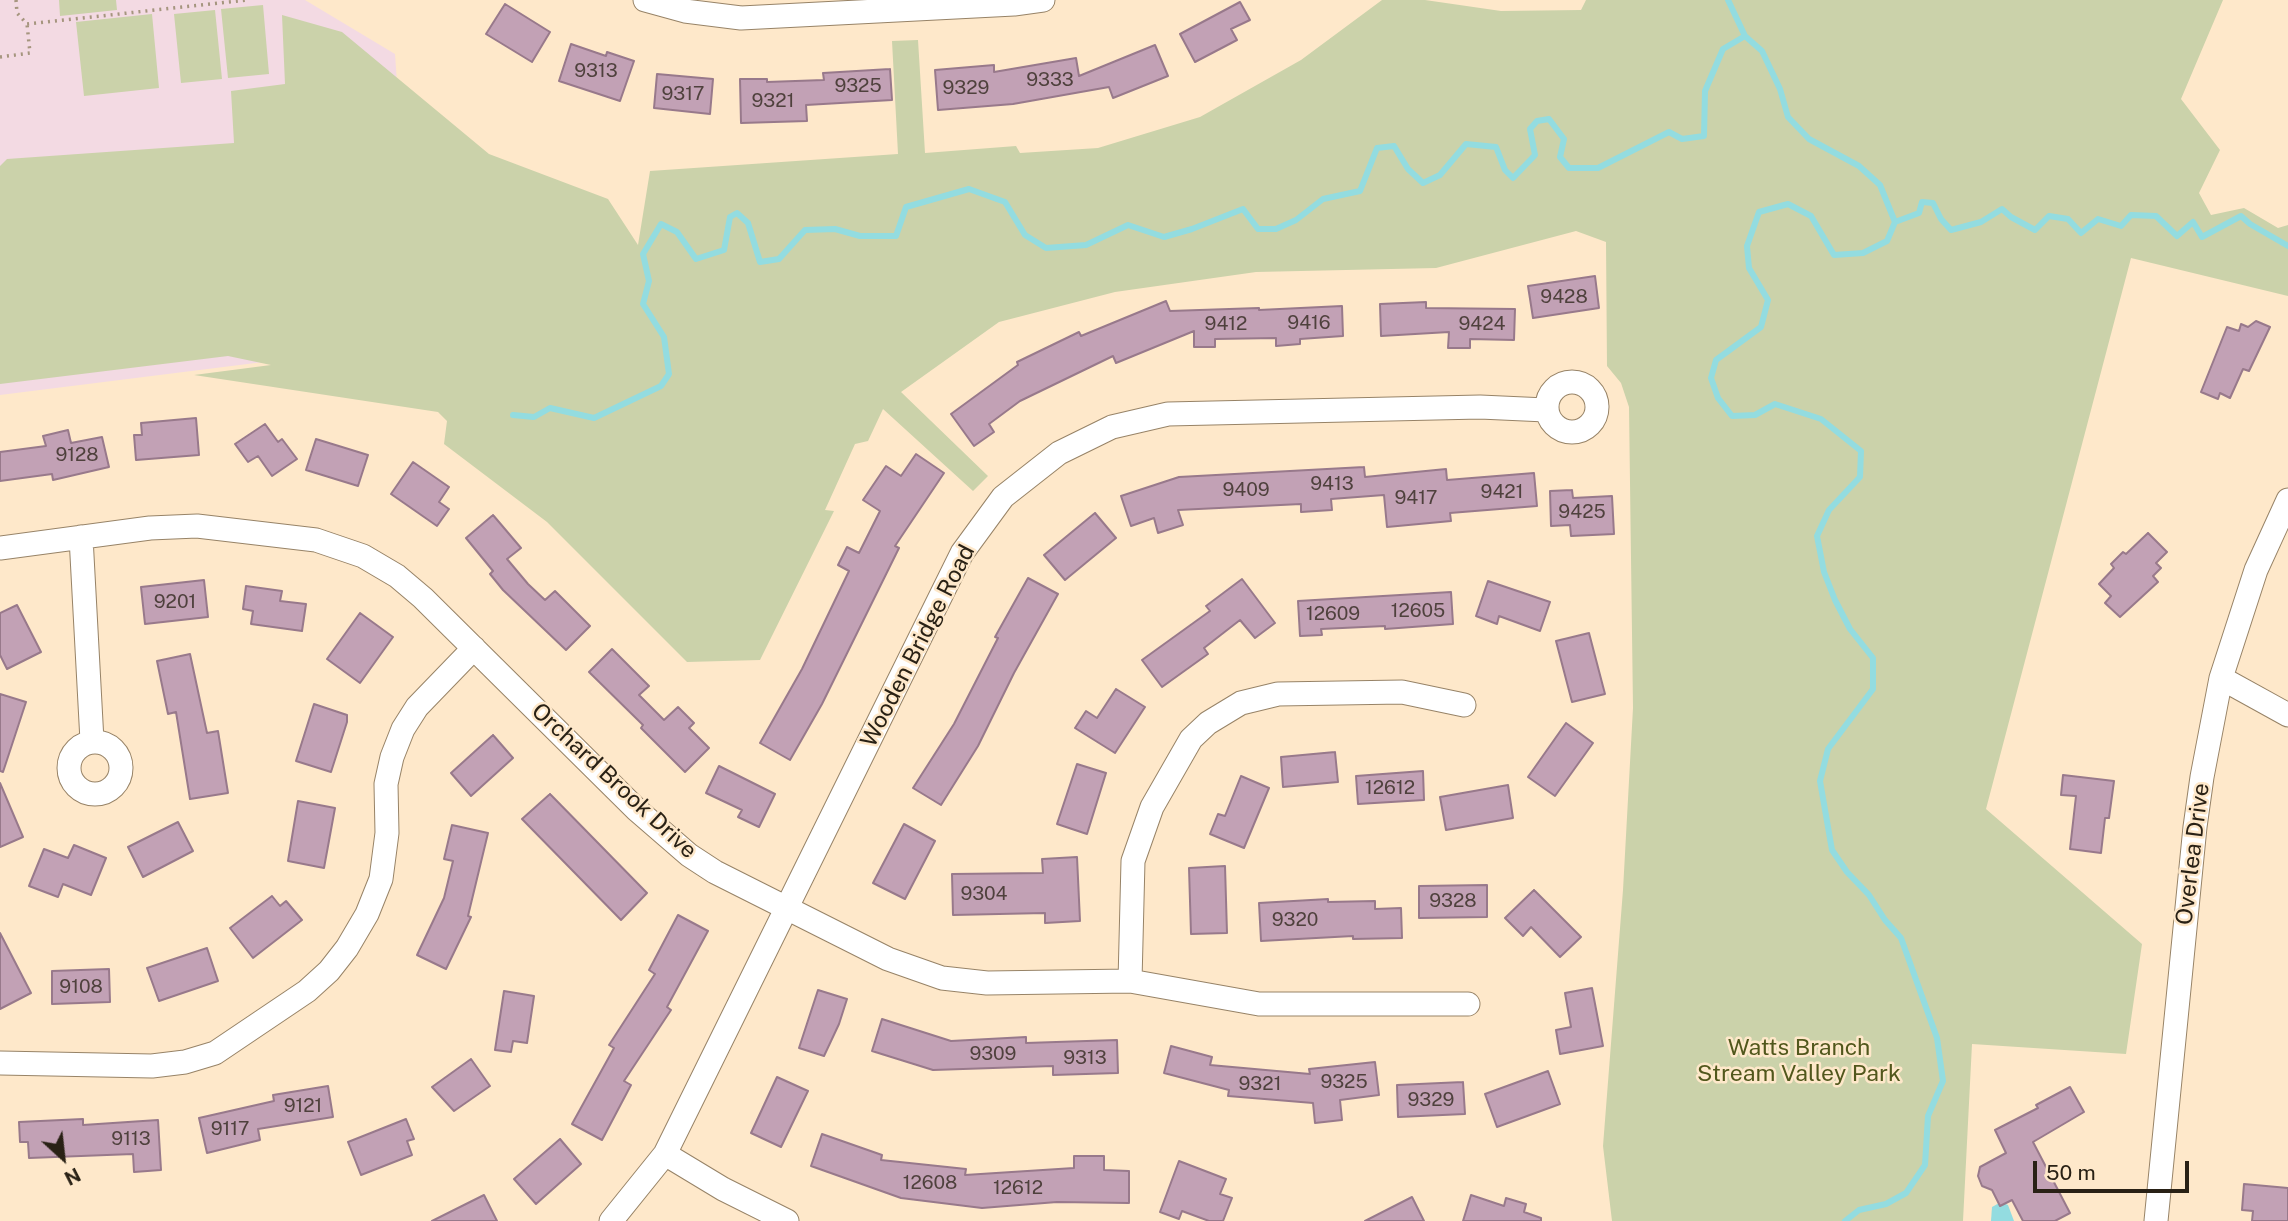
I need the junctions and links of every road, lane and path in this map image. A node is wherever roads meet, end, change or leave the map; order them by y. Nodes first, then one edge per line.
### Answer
1 (16, 0) edge
2 (247, 0) edge
3 (645, 0) edge
4 (1042, 0) edge
5 (926, 4) edge
6 (27, 24) junction
7 (0, 57) edge
8 (1546, 410) dead end
9 (2288, 500) edge
10 (81, 537) junction
11 (0, 548) edge
12 (474, 648) junction
13 (2221, 678) junction
14 (1464, 705) dead end
15 (2288, 715) edge
16 (92, 741) dead end
17 (785, 908) junction
18 (1130, 981) junction
19 (1468, 1004) dead end
20 (0, 1063) edge
21 (665, 1154) junction
22 (611, 1221) edge
23 (787, 1221) edge
24 (2156, 1221) edge

1 - 6 path
2 - 6 path
3 - 5 street
4 - 5 street
6 - 7 path
8 - 17 street, Wooden Bridge Road
9 - 13 street, Overlea Drive
10 - 11 street, Orchard Brook Drive
10 - 12 street, Orchard Brook Drive
10 - 16 street
12 - 17 street, Orchard Brook Drive
12 - 20 street
13 - 15 street
13 - 24 street, Overlea Drive
14 - 18 street
17 - 18 street, Orchard Brook Drive
17 - 21 street, Wooden Bridge Road
18 - 19 street, Orchard Brook Drive
21 - 22 street, Wooden Bridge Road
21 - 23 street

